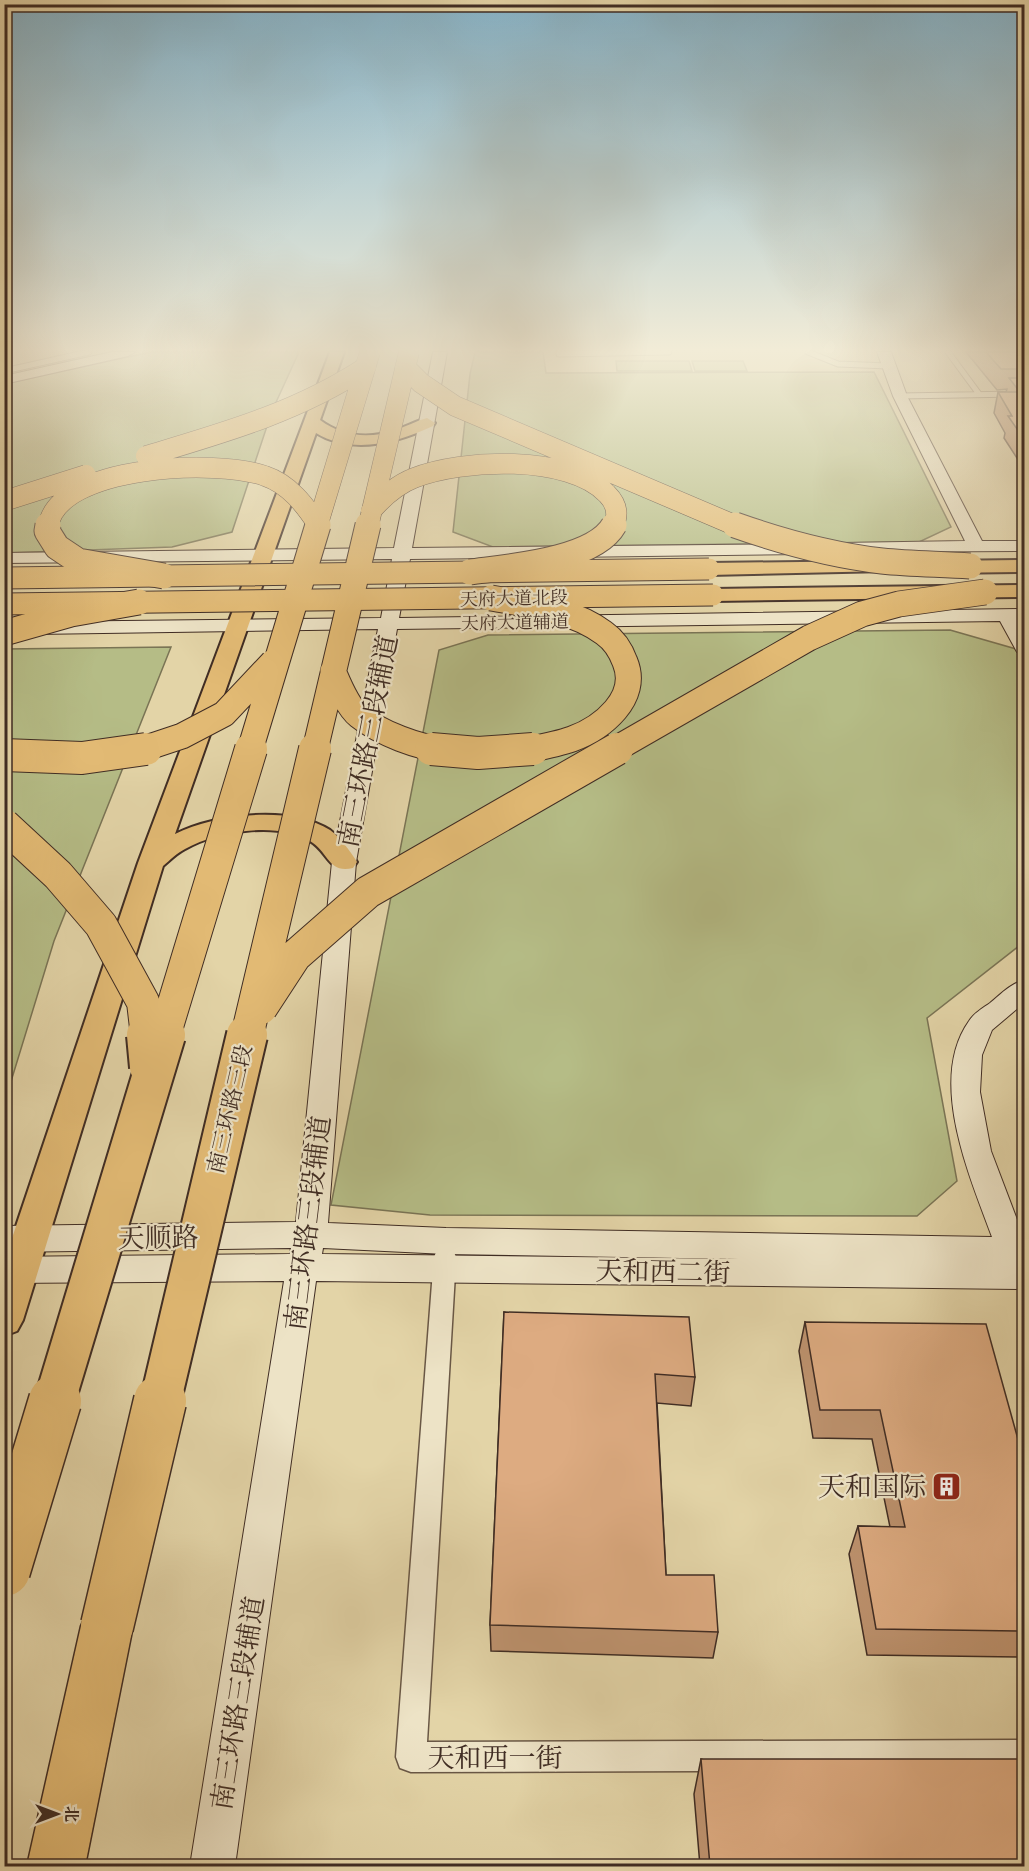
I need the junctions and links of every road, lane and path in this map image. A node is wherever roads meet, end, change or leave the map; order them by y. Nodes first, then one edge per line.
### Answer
1 (200, 439) edge
2 (306, 439) edge
3 (344, 439) edge
4 (388, 439) edge
5 (424, 439) edge
6 (533, 439) edge
7 (920, 439) edge
8 (4, 501) edge
9 (371, 511) junction
10 (318, 525) junction
11 (1024, 546) edge
12 (703, 550) junction
13 (263, 555) junction
14 (973, 556) junction
15 (4, 558) edge
16 (4, 566) edge
17 (400, 566) junction
18 (1024, 566) edge
19 (470, 572) junction
20 (164, 576) junction
21 (4, 578) edge
22 (1024, 591) edge
23 (985, 592) junction
24 (491, 598) junction
25 (139, 602) junction
26 (4, 603) edge
27 (1015, 615) edge
28 (725, 619) junction
29 (389, 624) junction
30 (237, 626) junction
31 (4, 628) edge
32 (4, 633) edge
33 (1024, 648) edge
34 (279, 657) junction
35 (333, 671) junction
36 (4, 755) edge
37 (4, 825) edge
38 (344, 862) junction
39 (151, 863) junction
40 (1024, 989) edge
41 (249, 1027) junction
42 (152, 1080) junction
43 (311, 1235) junction
44 (17, 1239) edge
45 (445, 1255) junction
46 (302, 1267) junction
47 (1022, 1268) edge
48 (13, 1270) edge
49 (4, 1320) edge
50 (4, 1570) edge
51 (1024, 1755) edge
52 (56, 1866) edge
53 (212, 1866) edge

1 - 8 highway, bridge
2 - 13 main road
3 - 10 highway, bridge
4 - 9 highway, 南三环路三段, bridge
5 - 17 street, 南三环路三段辅道
6 - 14 highway, bridge
7 - 14 street
9 - 19 highway, bridge
9 - 35 highway, 南三环路三段, bridge
10 - 20 highway, bridge
10 - 34 highway, bridge
11 - 14 street
12 - 14 street
12 - 17 street
12 - 28 street
13 - 15 street
13 - 17 street
13 - 30 main road
14 - 18 main road, 天府大道北段
14 - 19 main road, 天府大道北段, bridge
16 - 26 street
17 - 29 street, 南三环路三段辅道
19 - 20 main road, 天府大道北段, bridge
20 - 21 main road, 天府大道北段, bridge
22 - 23 main road, 天府大道北段
23 - 24 main road, 天府大道北段, bridge
23 - 41 highway, bridge
24 - 25 main road, 天府大道北段, bridge
24 - 35 highway, bridge
25 - 26 main road, 天府大道北段, bridge
25 - 32 highway, bridge
27 - 28 street, 天府大道辅道
27 - 33 street
28 - 29 street, 天府大道辅道
29 - 30 street, 天府大道辅道
29 - 38 street, 南三环路三段辅道
30 - 31 street, 天府大道辅道
30 - 39 main road
34 - 36 highway, bridge
34 - 42 highway, bridge
35 - 41 highway, 南三环路三段, bridge
37 - 42 highway, bridge
38 - 39 main road
38 - 43 street, 南三环路三段辅道
39 - 44 main road
40 - 47 street
41 - 52 highway, 南三环路三段, bridge
42 - 50 highway, bridge
43 - 44 street, 天顺路
43 - 45 street, 天和西二街
43 - 46 street, 南三环路三段辅道
44 - 48 main road
45 - 46 street, 天和西二街
45 - 47 street, 天和西二街
45 - 51 street, 天和西一街
46 - 48 street, 天顺路
46 - 53 street, 南三环路三段辅道
48 - 49 main road

